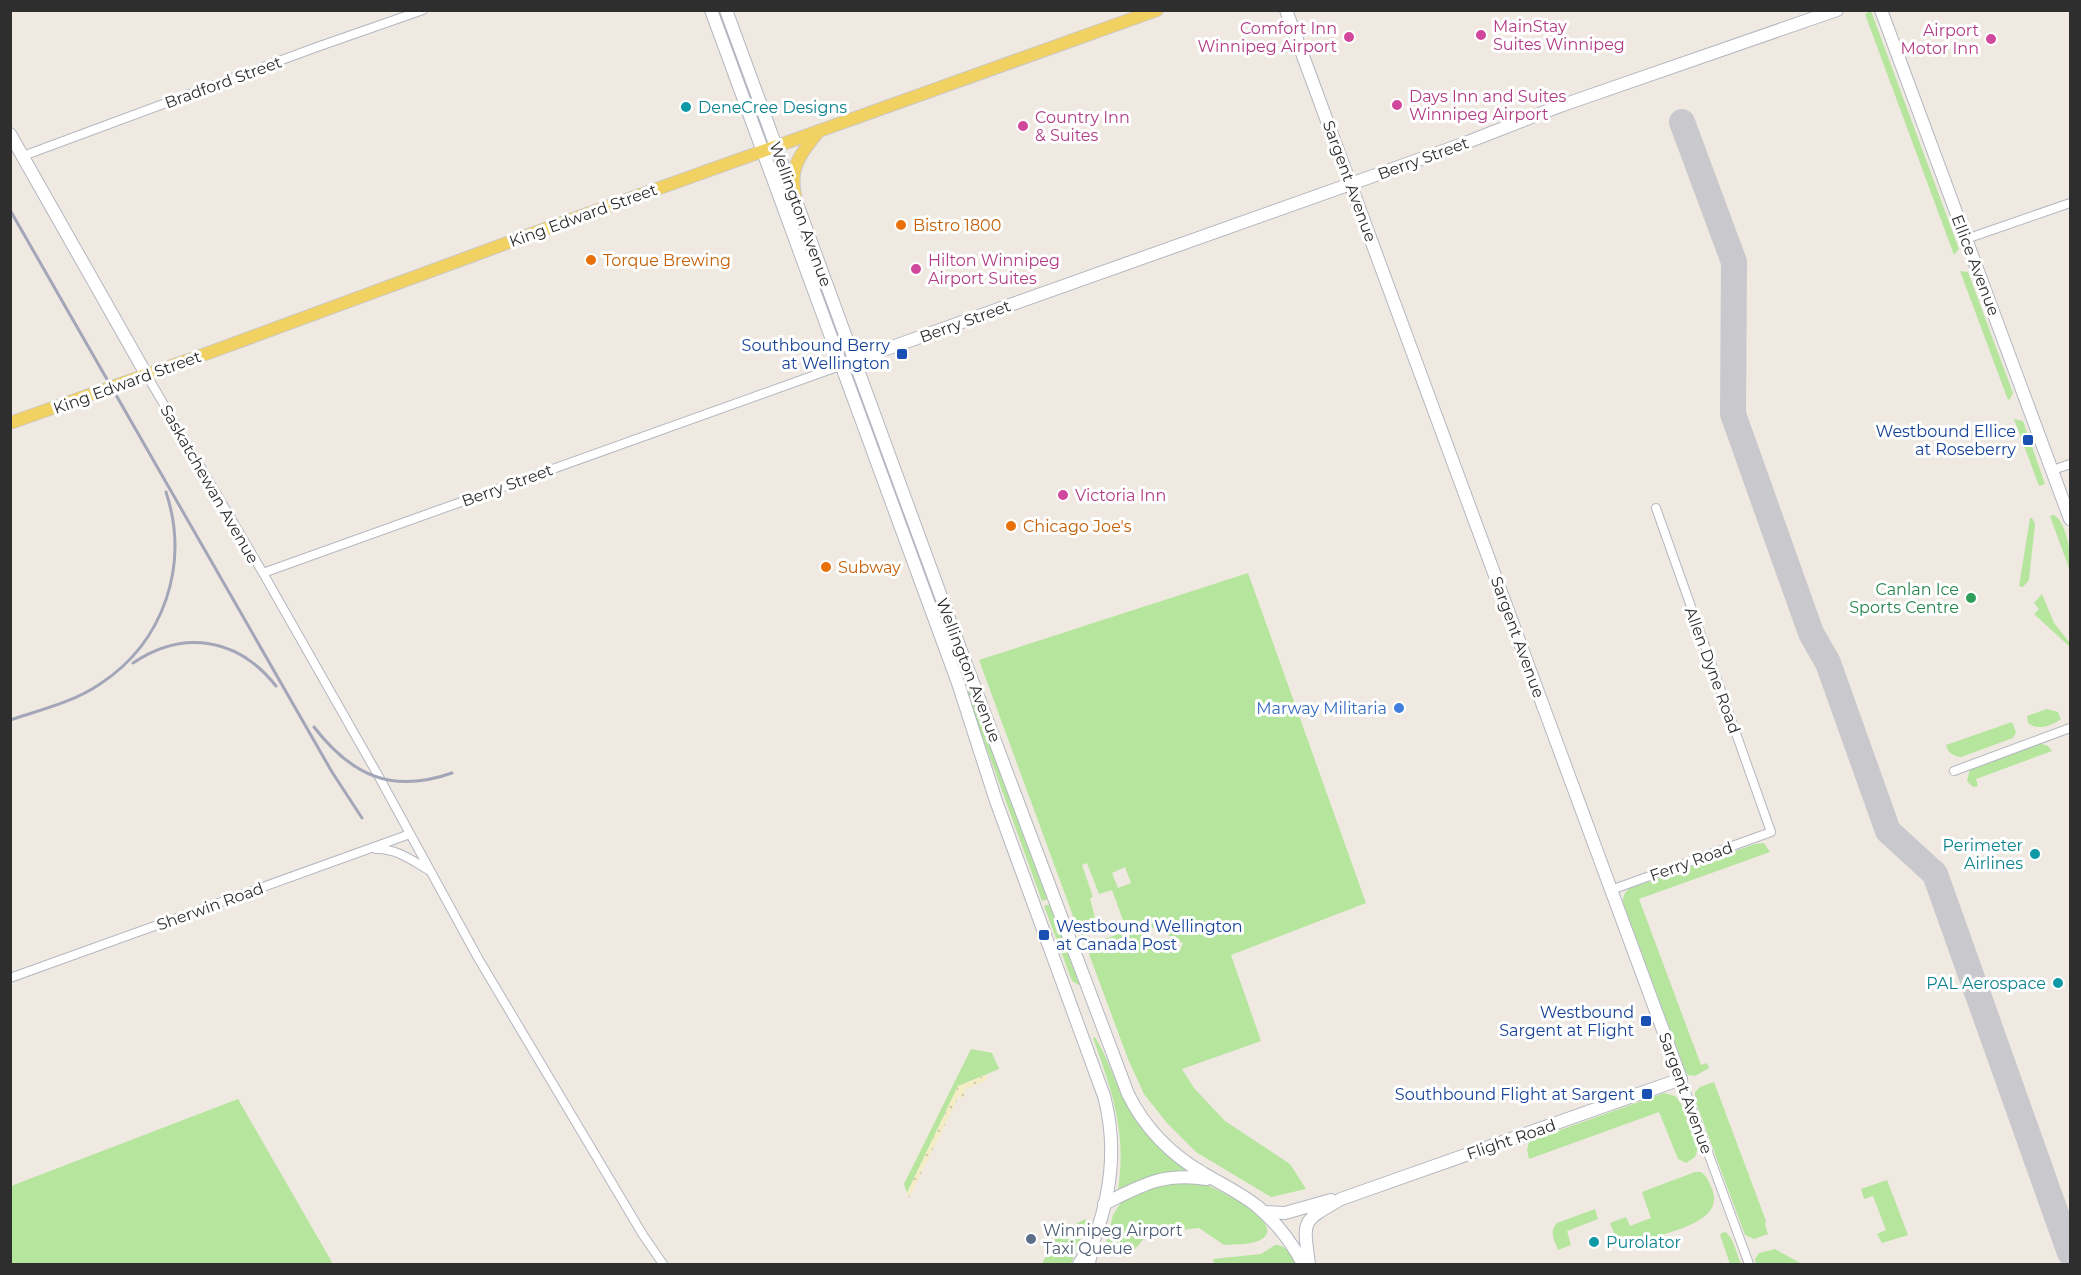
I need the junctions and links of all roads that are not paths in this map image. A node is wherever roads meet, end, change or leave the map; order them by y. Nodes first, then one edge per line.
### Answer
1 (423, 10) edge
2 (711, 10) edge
3 (726, 10) edge
4 (1157, 10) edge
5 (1286, 10) edge
6 (1837, 10) edge
7 (1881, 10) edge
8 (744, 57) junction
9 (730, 62) junction
10 (819, 132) junction
11 (10, 134) edge
12 (776, 146) junction
13 (762, 152) junction
14 (23, 156) junction
15 (1351, 184) junction
16 (795, 195) junction
17 (2070, 203) edge
18 (1966, 239) junction
19 (854, 361) junction
20 (840, 366) junction
21 (146, 374) junction
22 (10, 423) edge
23 (2070, 464) edge
24 (2053, 470) junction
25 (903, 493) junction
26 (890, 499) junction
27 (1656, 508) dead end
28 (2070, 519) edge
29 (263, 573) junction
30 (961, 651) junction
31 (948, 656) junction
32 (2070, 728) edge
33 (1954, 771) dead end
34 (1771, 832) joint
35 (410, 834) junction
36 (366, 850) junction
37 (430, 871) junction
38 (1611, 891) junction
39 (10, 978) edge
40 (1681, 1079) junction
41 (1217, 1180) junction
42 (1341, 1199) junction
43 (1104, 1204) junction
44 (1264, 1212) junction
45 (1094, 1238) junction
46 (663, 1264) edge
47 (1078, 1264) edge
48 (1091, 1264) edge
49 (1303, 1264) edge
50 (1309, 1264) edge
51 (1749, 1264) edge

1 - 14 street, Bradford Street
2 - 9 main road, Wellington Avenue
3 - 8 main road, Wellington Avenue
4 - 10 main road, King Edward Street
5 - 15 main road, Sargent Avenue
6 - 15 main road, Berry Street
7 - 18 main road, Ellice Avenue
8 - 9 main road
8 - 12 main road, Wellington Avenue
9 - 13 main road, Wellington Avenue
10 - 12 main road, King Edward Street
10 - 16 main road
11 - 14 main road, Saskatchewan Avenue
12 - 13 main road, King Edward Street
12 - 16 main road, Wellington Avenue
13 - 20 main road, Wellington Avenue
13 - 21 main road, King Edward Street
14 - 21 main road, Saskatchewan Avenue
15 - 19 main road, Berry Street
15 - 38 main road, Sargent Avenue
16 - 19 main road, Wellington Avenue
17 - 18 street
18 - 24 main road, Ellice Avenue
19 - 20 main road, Berry Street
19 - 25 main road, Wellington Avenue
20 - 26 main road, Wellington Avenue
20 - 29 street, Berry Street
21 - 22 main road, King Edward Street
21 - 29 street, Saskatchewan Avenue
23 - 24 street
24 - 28 main road, Ellice Avenue
25 - 26 main road
25 - 30 main road, Wellington Avenue
26 - 31 main road, Wellington Avenue
27 - 34 street, Allen Dyne Road
29 - 35 street, Saskatchewan Avenue
30 - 31 main road
30 - 41 main road, Wellington Avenue
31 - 43 main road, Wellington Avenue
32 - 33 street
34 - 38 street, Ferry Road
35 - 36 street, Sherwin Road
35 - 37 street, Saskatchewan Avenue
36 - 37 street
36 - 39 street, Sherwin Road
37 - 46 street, Saskatchewan Avenue
38 - 40 main road, Sargent Avenue
40 - 42 main road, Flight Road
40 - 51 street, Sargent Avenue
41 - 43 main road
41 - 44 main road, Wellington Avenue
42 - 44 main road
42 - 50 main road
43 - 45 main road, Wellington Avenue
44 - 49 main road, Wellington Avenue
45 - 47 main road, Wellington Avenue
45 - 48 street, Wellington Avenue

